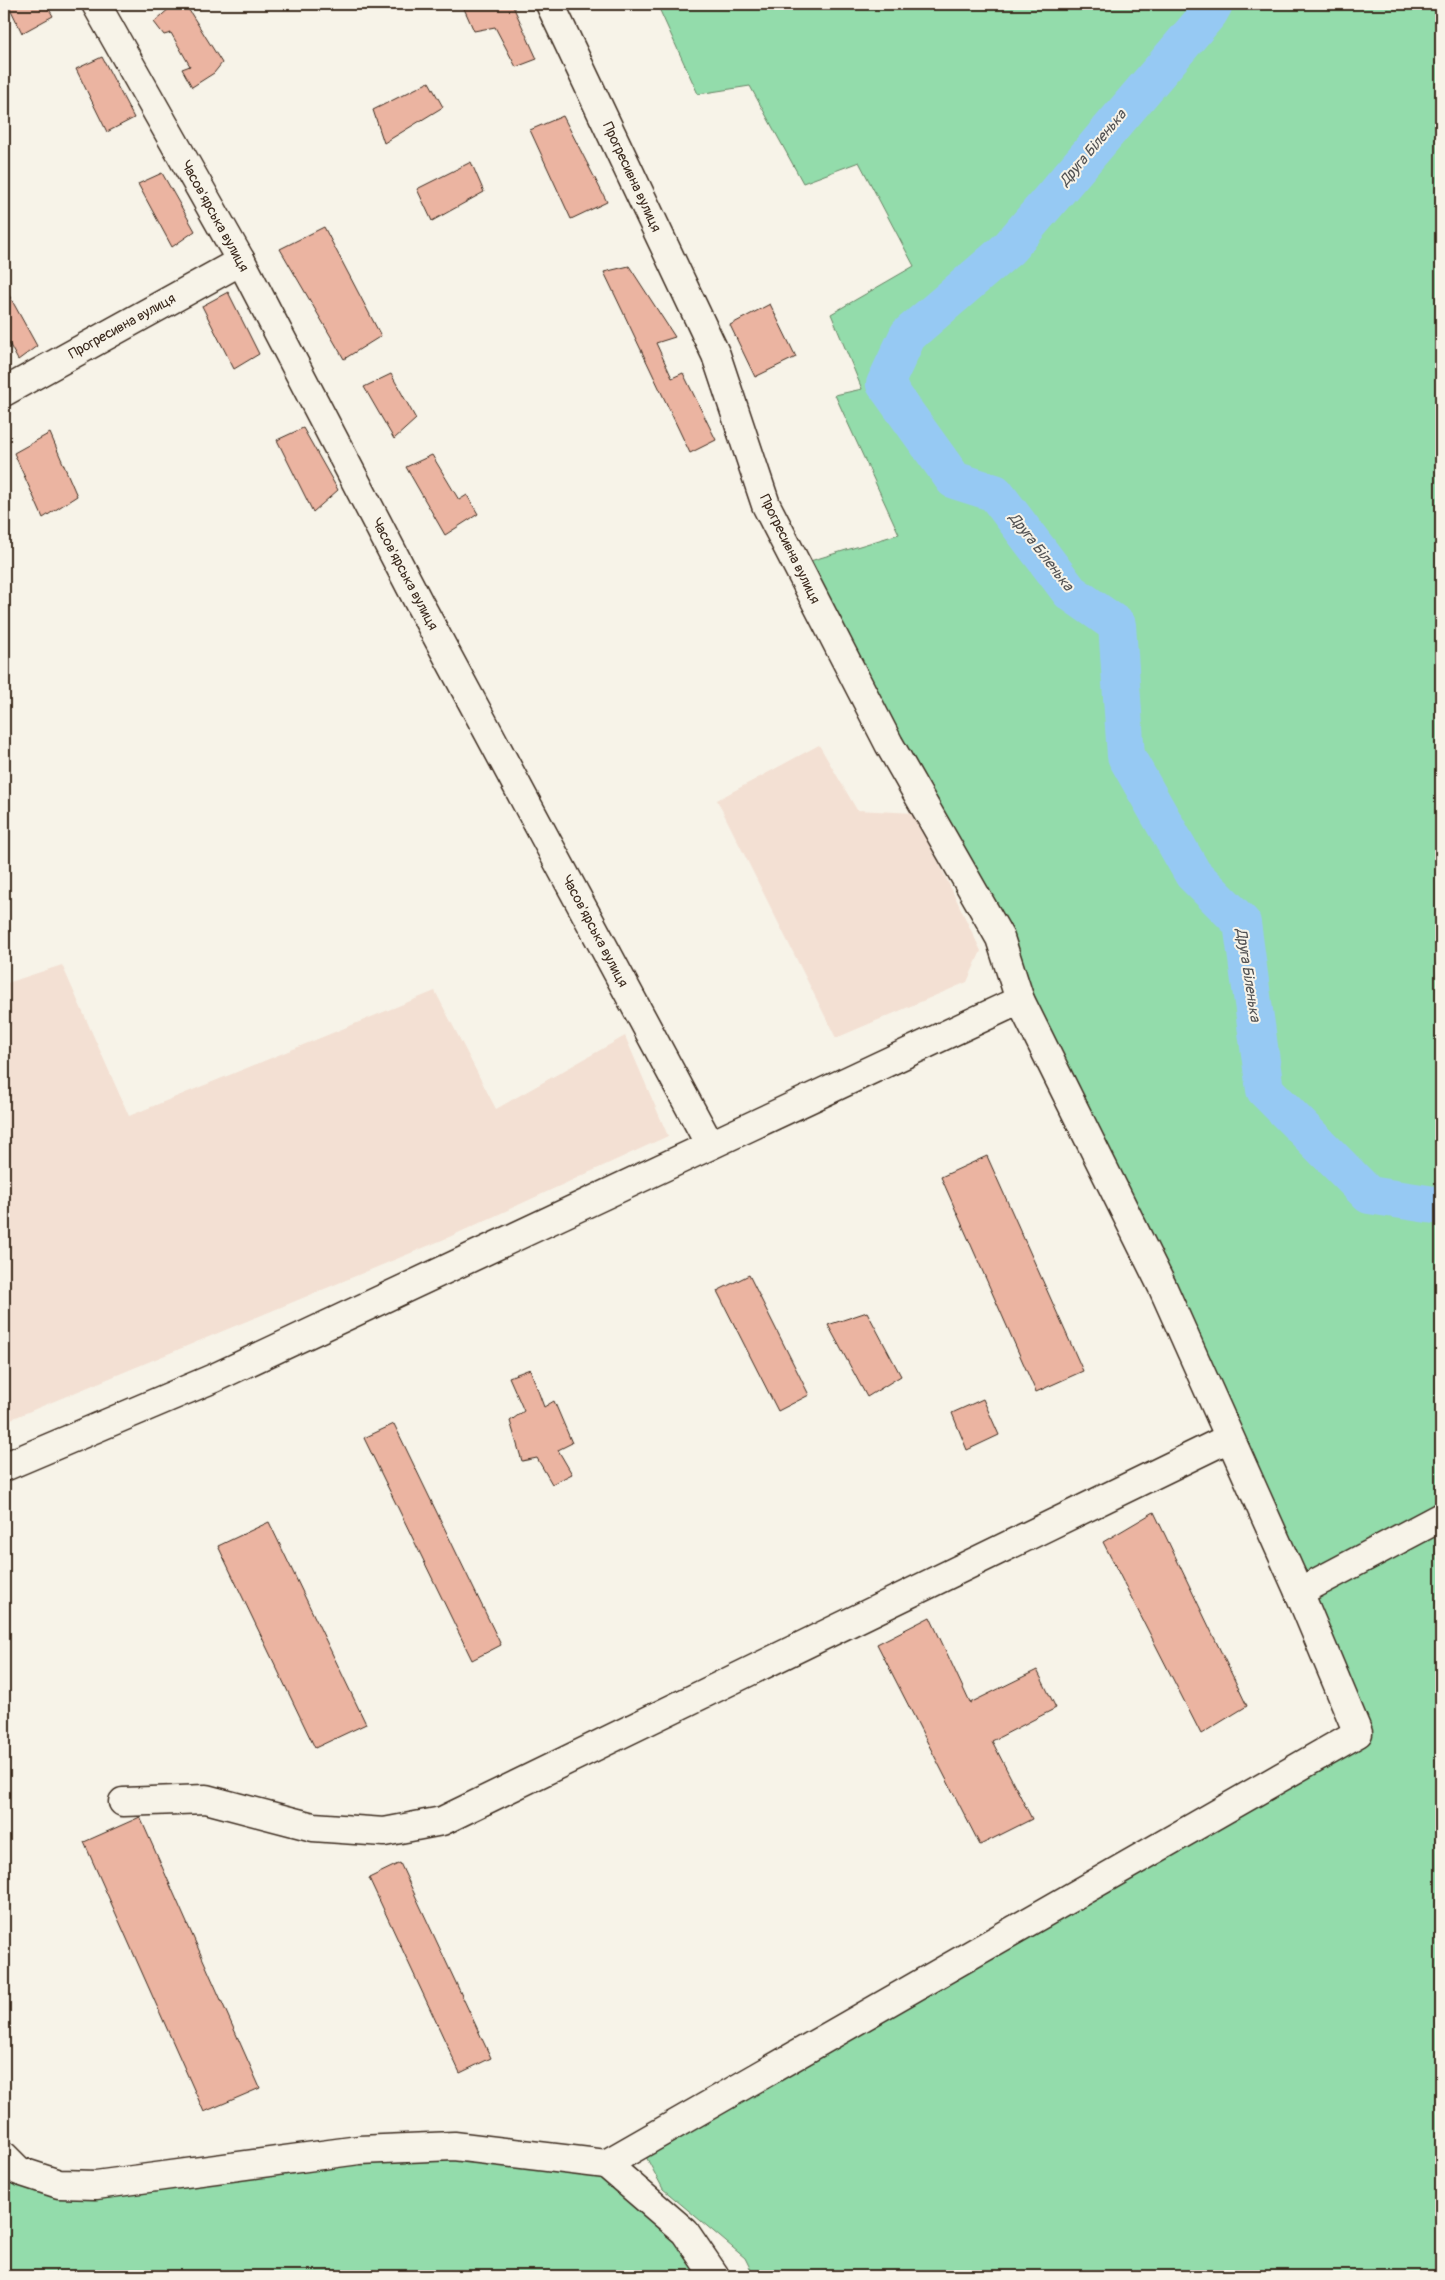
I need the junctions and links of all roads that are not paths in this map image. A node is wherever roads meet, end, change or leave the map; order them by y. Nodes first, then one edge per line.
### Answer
1 (96, 4) edge
2 (550, 4) edge
3 (240, 261) junction
4 (4, 392) edge
5 (1020, 1000) junction
6 (710, 1145) junction
7 (1229, 1438) junction
8 (4, 1467) edge
9 (1441, 1517) edge
10 (1299, 1592) junction
11 (123, 1802) dead end
12 (4, 2156) edge
13 (606, 2164) junction
14 (715, 2276) edge

1 - 3 street, Часов'ярська вулиця
2 - 5 street, Прогресивна вулиця
3 - 4 street, Прогресивна вулиця
3 - 6 street, Часов'ярська вулиця
5 - 6 street
5 - 7 street, Прогресивна вулиця
6 - 8 street
7 - 10 street, Прогресивна вулиця
7 - 11 street
9 - 10 street
10 - 13 street, Прогресивна вулиця
12 - 13 street
13 - 14 street

